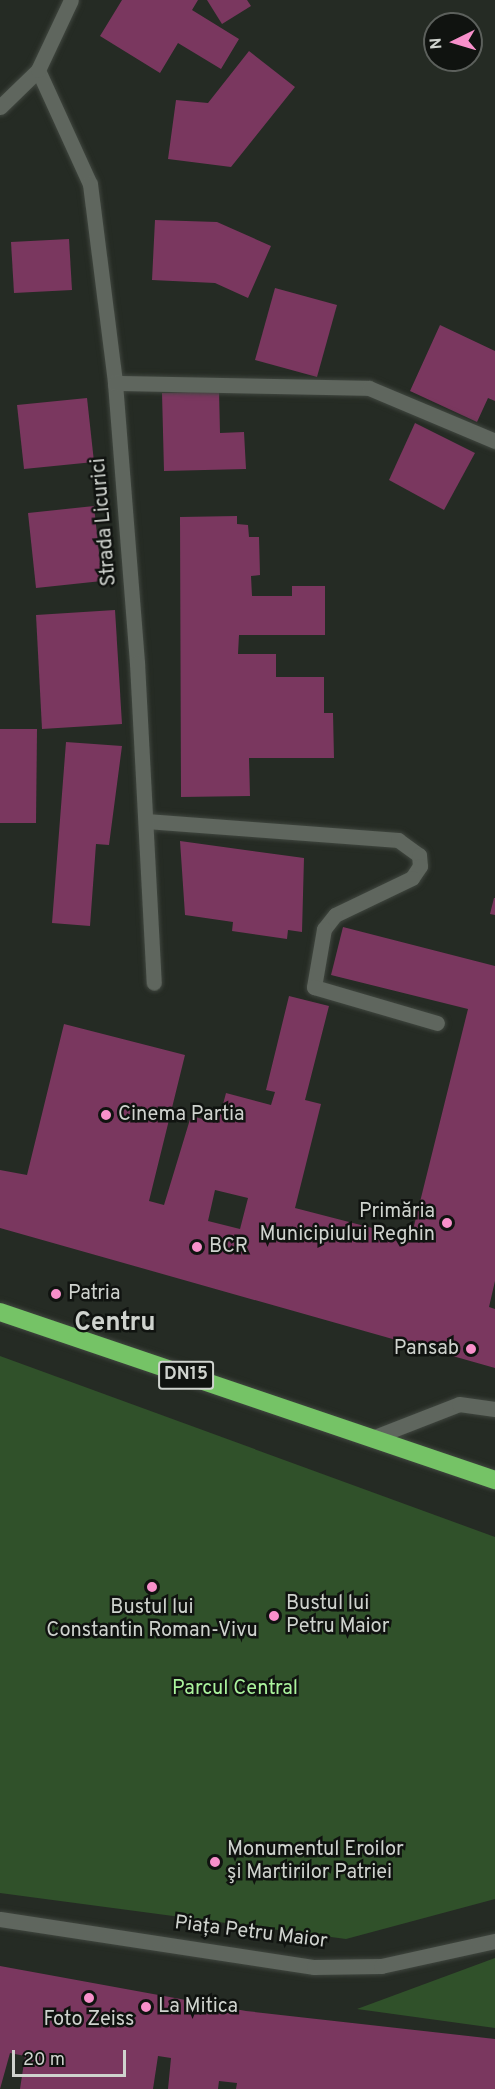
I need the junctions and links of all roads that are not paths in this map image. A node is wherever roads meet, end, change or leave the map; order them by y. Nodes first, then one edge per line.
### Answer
1 (71, 0) edge
2 (38, 70) junction
3 (0, 107) edge
4 (115, 383) junction
5 (495, 441) edge
6 (146, 821) junction
7 (154, 983) dead end
8 (437, 1023) dead end
9 (0, 1312) edge
10 (495, 1409) edge
11 (372, 1438) junction
12 (495, 1480) edge
13 (0, 1918) edge
14 (495, 1941) edge

1 - 2 street
2 - 3 street
2 - 4 street, Strada Licurici
4 - 5 street
4 - 6 street, Strada Licurici
6 - 7 street, Strada Licurici
6 - 8 street
9 - 11 highway, DN15
10 - 11 street
11 - 12 highway, DN15
13 - 14 street, Piața Petru Maior

